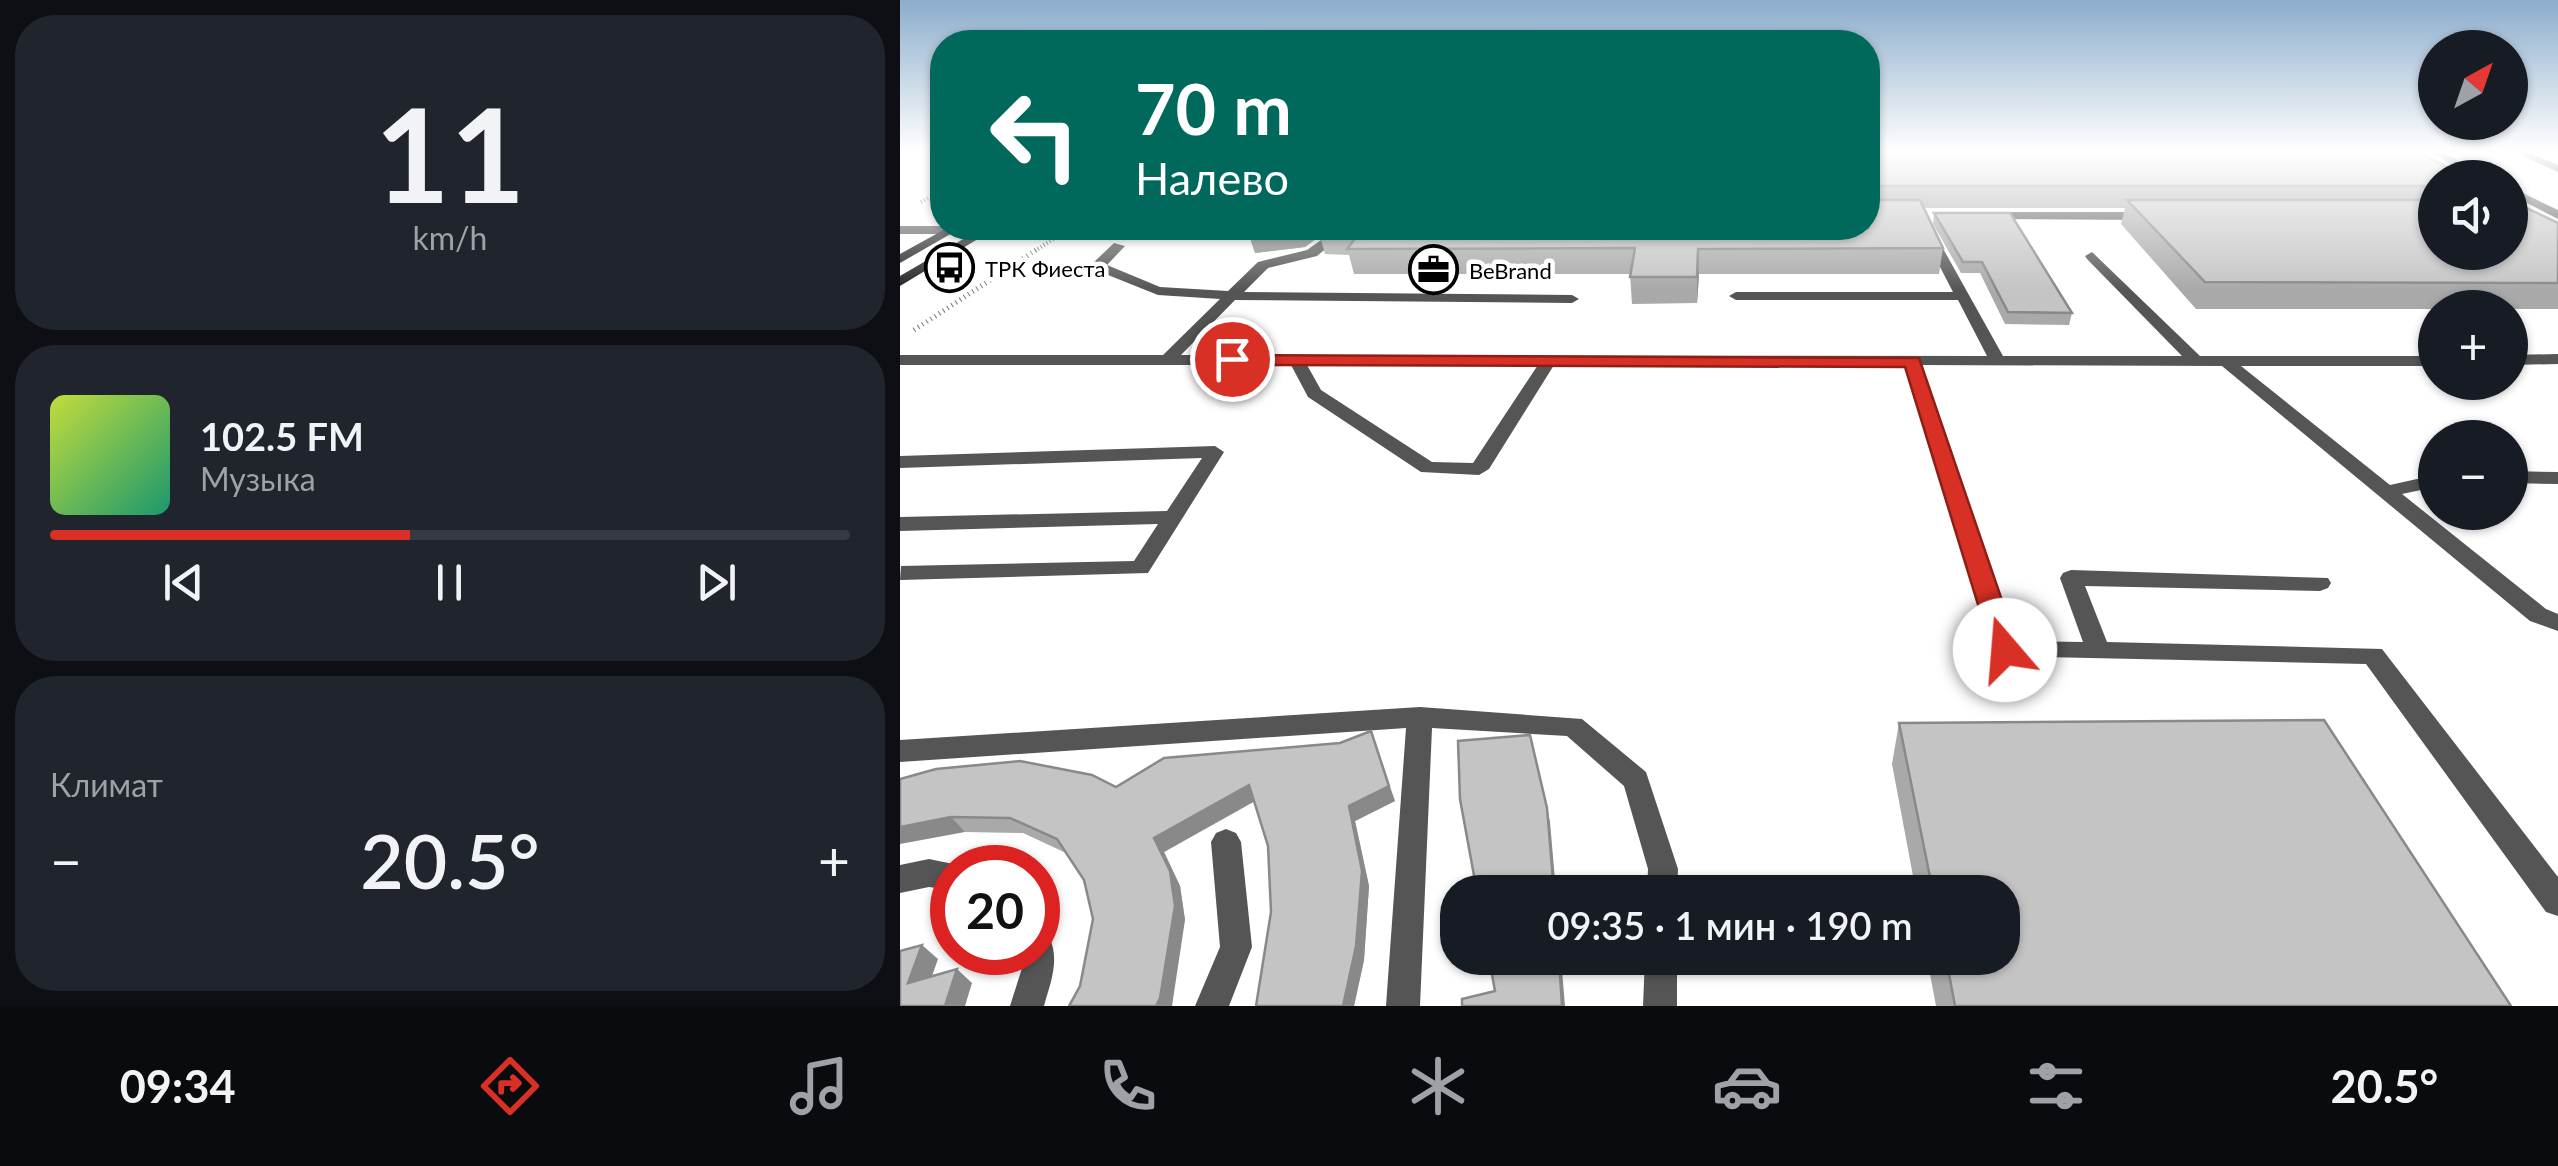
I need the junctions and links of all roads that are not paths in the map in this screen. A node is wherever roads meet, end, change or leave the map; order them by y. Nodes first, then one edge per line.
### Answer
1 (2528, 200) edge
2 (1965, 216) edge
3 (2161, 216) edge
4 (2528, 216) edge
5 (2558, 216) edge
6 (1926, 227) edge
7 (930, 229) edge
8 (900, 230) edge
9 (934, 240) edge
10 (969, 240) edge
11 (1330, 240) edge
12 (1119, 246) dead end
13 (2092, 256) dead end
14 (900, 259) edge
15 (900, 282) edge
16 (1232, 296) junction
17 (1736, 296) dead end
18 (1961, 296) junction
19 (1572, 299) dead end
20 (1168, 359) junction
21 (1296, 359) junction
22 (2558, 359) edge
23 (900, 360) edge
24 (2528, 360) edge
25 (2418, 361) edge
26 (1548, 362) junction
27 (1912, 362) junction
28 (1998, 362) junction
29 (2197, 362) junction
30 (2229, 364) junction
31 (900, 462) edge
32 (2528, 477) edge
33 (2558, 478) edge
34 (2418, 485) edge
35 (2384, 492) junction
36 (1173, 517) junction
37 (900, 524) edge
38 (901, 573) edge
39 (2320, 583) dead end
40 (2558, 623) edge
41 (2098, 652) junction
42 (1420, 718) junction
43 (900, 750) edge
44 (1226, 842) dead end
45 (930, 873) edge
46 (1662, 875) edge
47 (900, 879) edge
48 (2557, 900) edge
49 (1037, 975) edge
50 (1661, 975) edge
51 (1027, 1006) edge
52 (1212, 1006) edge
53 (1403, 1006) edge
54 (1660, 1006) edge

1 - 5 lane
2 - 3 lane
4 - 5 lane
6 - 18 lane
7 - 8 lane
9 - 14 main road
10 - 15 main road
11 - 16 lane
12 - 16 lane
13 - 29 lane
16 - 19 lane
16 - 20 lane
17 - 18 lane
18 - 28 lane
20 - 21 lane
20 - 23 lane
21 - 26 lane
21 - 26 lane
22 - 24 lane
25 - 30 lane
26 - 27 lane
27 - 28 lane
27 - 41 lane
28 - 29 lane
29 - 30 lane
30 - 35 lane
31 - 36 lane
32 - 33 lane
34 - 35 lane
35 - 40 lane
36 - 37 lane
36 - 38 lane
39 - 41 lane
41 - 48 lane
42 - 43 lane
42 - 46 lane
42 - 53 lane
44 - 52 lane
45 - 47 lane
49 - 51 lane
50 - 54 lane

